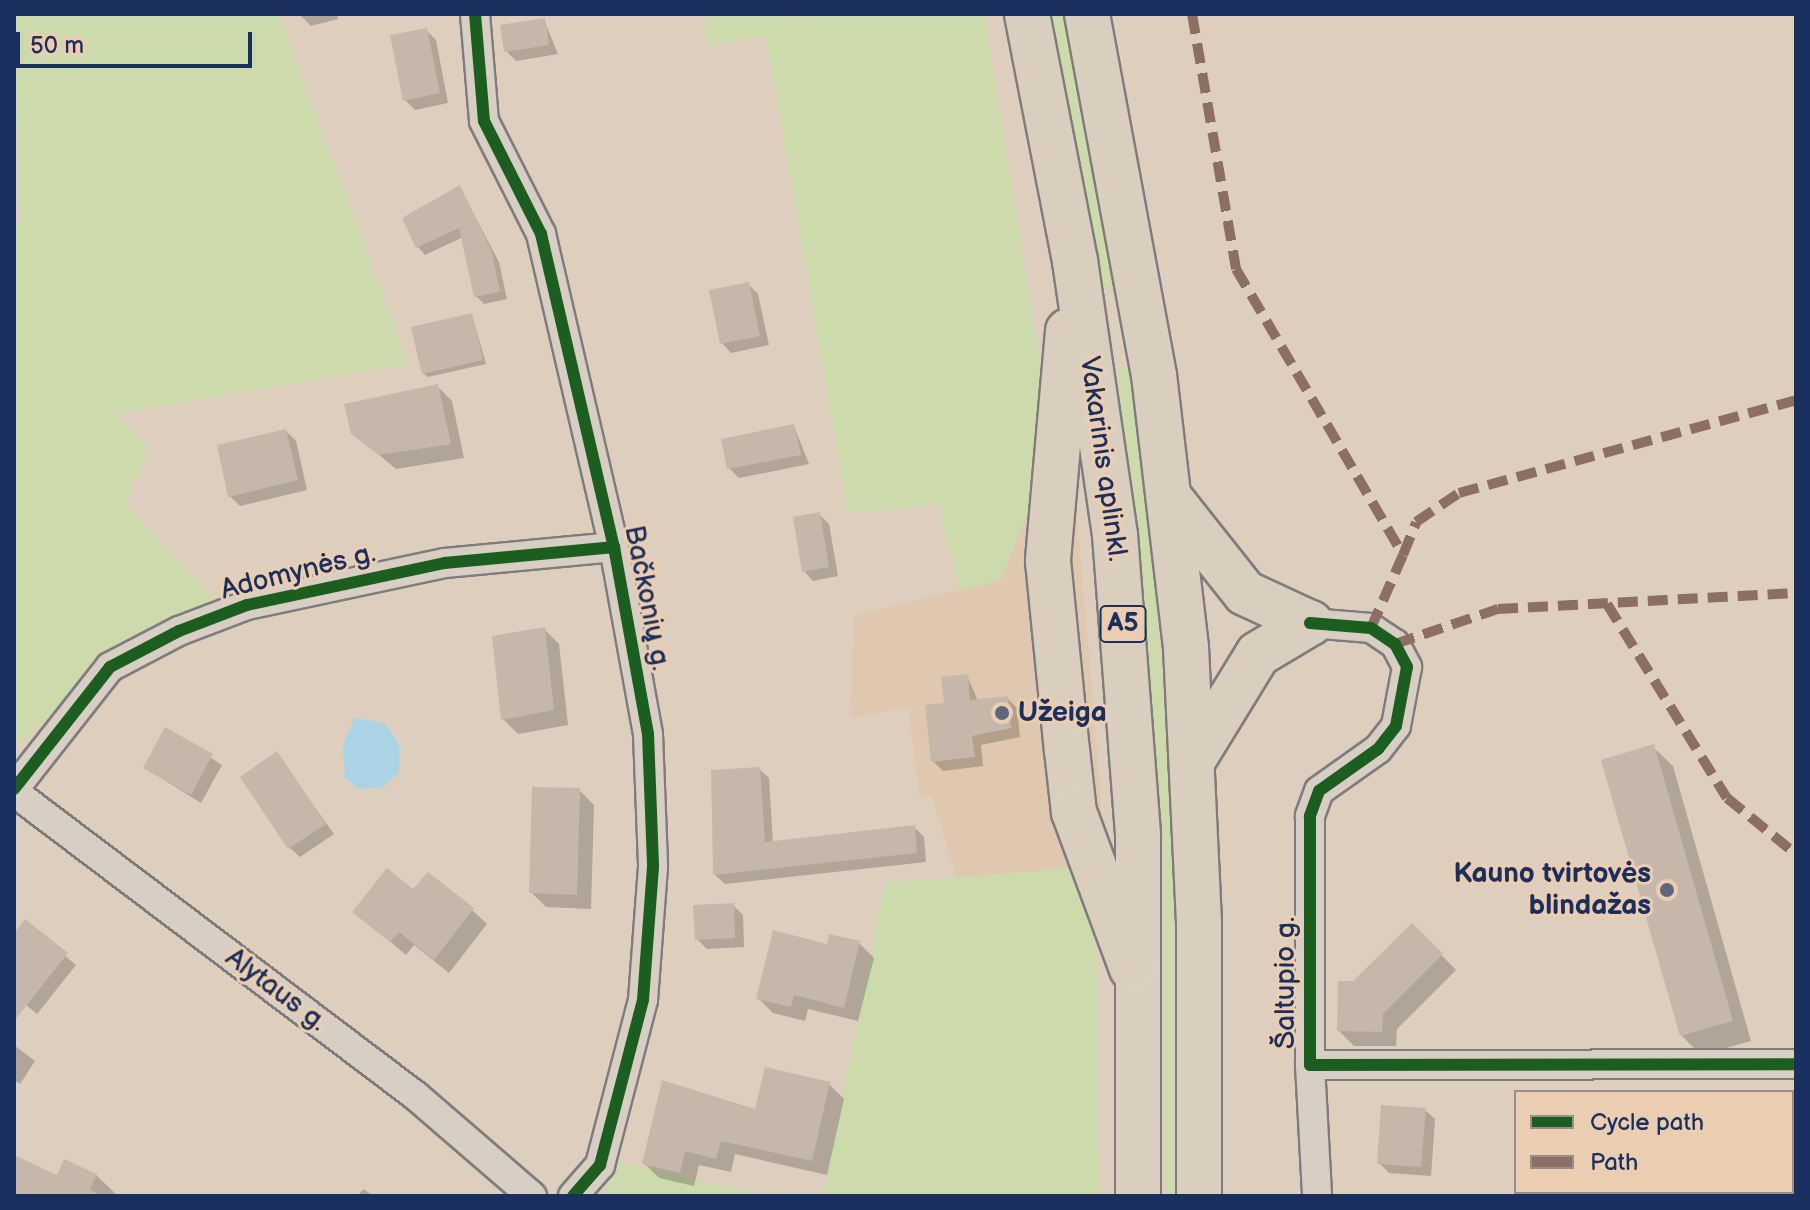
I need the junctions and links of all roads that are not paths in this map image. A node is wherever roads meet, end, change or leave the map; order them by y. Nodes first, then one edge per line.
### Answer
1 (475, 14) edge
2 (1027, 14) edge
3 (1087, 14) edge
4 (1075, 261) junction
5 (1169, 496) junction
6 (614, 547) junction
7 (1310, 623) junction
8 (1192, 762) junction
9 (14, 790) edge
10 (1141, 990) junction
11 (1796, 1064) edge
12 (1310, 1065) junction
13 (532, 1196) edge
14 (573, 1196) edge
15 (1138, 1196) edge
16 (1199, 1196) edge
17 (1317, 1196) edge

1 - 6 street, Bačkonių g.
2 - 4 highway, Vakarinis aplinkl. / A5
3 - 5 highway, A5
4 - 10 highway, Vakarinis aplinkl. / A5
4 - 10 highway
5 - 7 highway
5 - 8 highway, A5
6 - 9 street, Adomynės g.
6 - 14 street, Bačkonių g.
7 - 8 highway
7 - 12 street, Šaltupio g.
8 - 16 highway, A5
9 - 13 street, Alytaus g.
10 - 15 highway, Vakarinis aplinkl. / A5
11 - 12 street, Šaltupio g.
12 - 17 street

